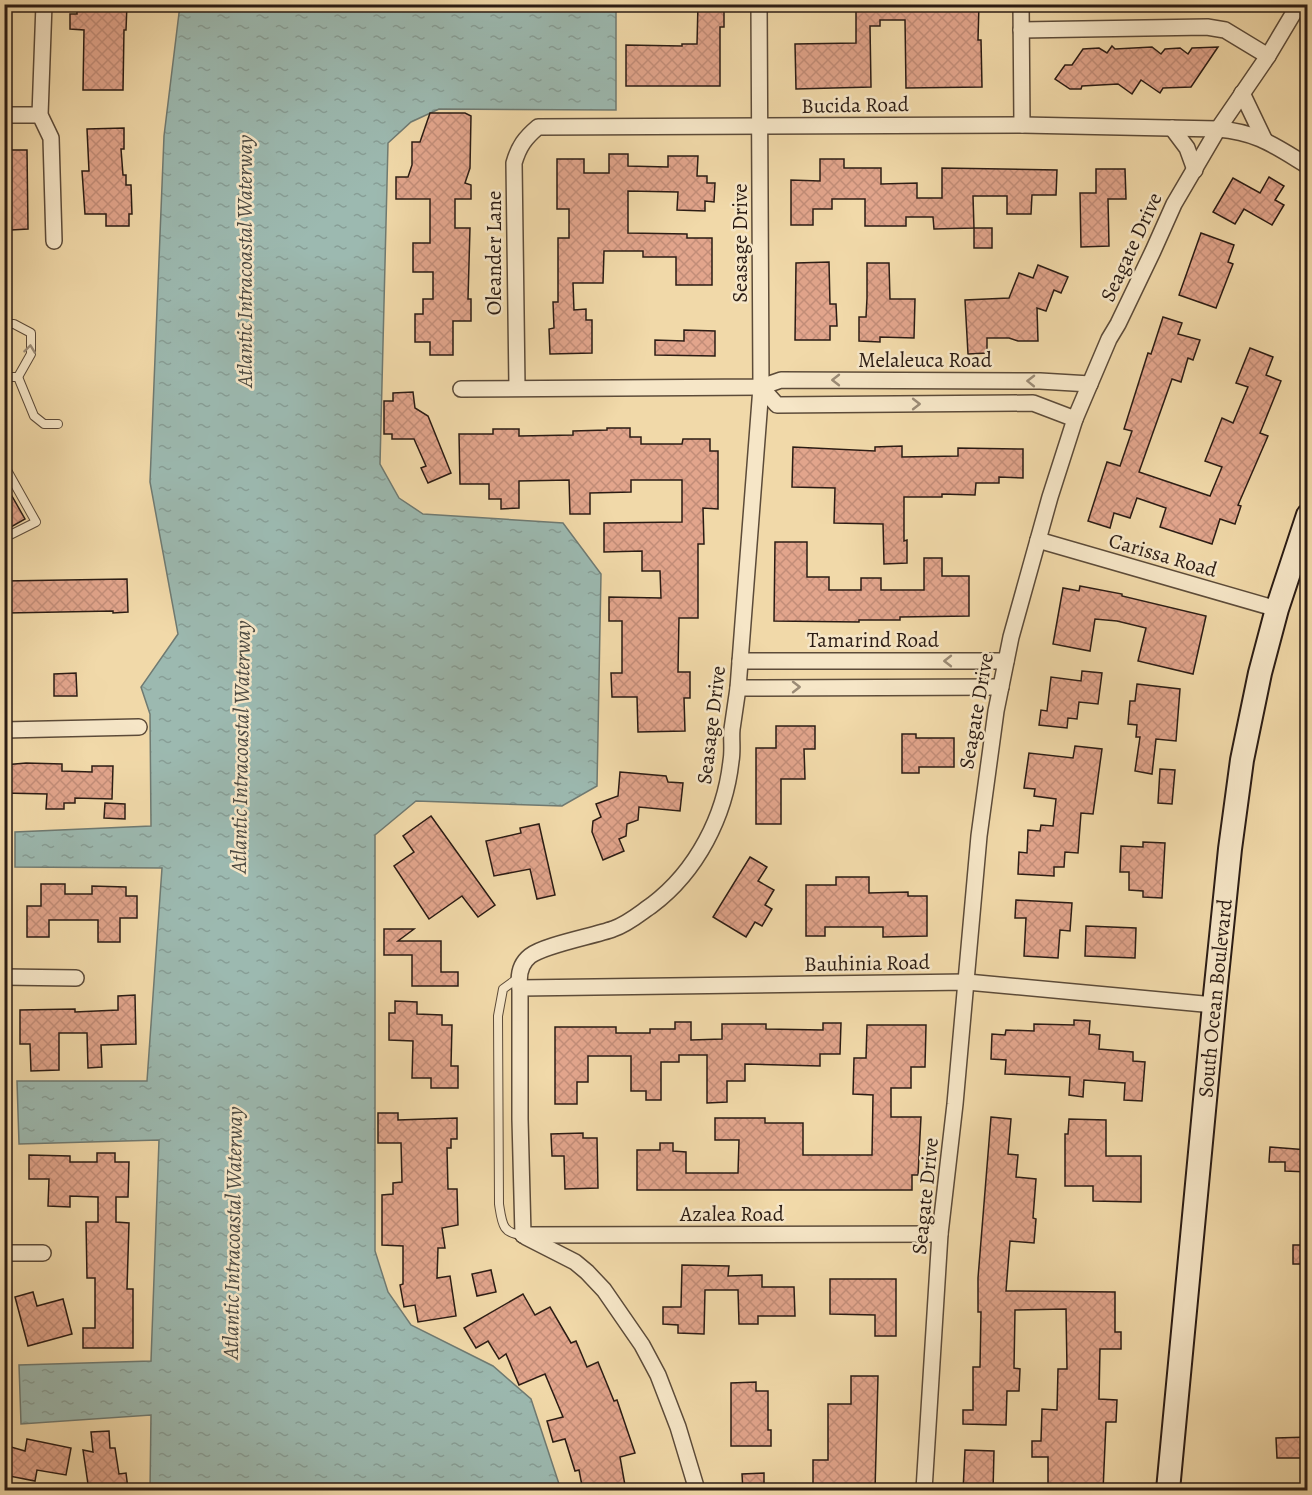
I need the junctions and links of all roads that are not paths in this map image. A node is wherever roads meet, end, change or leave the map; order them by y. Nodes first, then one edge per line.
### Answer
1 (44, 4) edge
2 (759, 4) edge
3 (1021, 4) edge
4 (1299, 4) edge
5 (1021, 30) junction
6 (1268, 56) junction
7 (1242, 93) junction
8 (4, 115) edge
9 (40, 115) junction
10 (1022, 124) junction
11 (538, 127) joint
12 (761, 127) junction
13 (1172, 128) junction
14 (1218, 129) junction
15 (1264, 139) junction
16 (1308, 166) edge
17 (1194, 170) junction
18 (54, 241) dead end
19 (4, 324) edge
20 (4, 377) edge
21 (18, 377) junction
22 (1090, 384) junction
23 (517, 387) junction
24 (761, 387) junction
25 (461, 389) dead end
26 (1075, 419) junction
27 (58, 424) dead end
28 (4, 465) edge
29 (1308, 515) edge
30 (4, 538) edge
31 (1038, 540) junction
32 (1277, 609) junction
33 (740, 661) junction
34 (1006, 661) junction
35 (1001, 687) junction
36 (738, 688) junction
37 (139, 727) dead end
38 (4, 730) edge
39 (4, 977) edge
40 (76, 978) dead end
41 (967, 982) junction
42 (519, 983) junction
43 (1214, 1005) junction
44 (940, 1234) junction
45 (523, 1235) junction
46 (4, 1252) edge
47 (44, 1253) dead end
48 (697, 1491) edge
49 (924, 1491) edge
50 (1168, 1491) edge

1 - 9 street
2 - 12 street, Seasage Drive
3 - 5 street
4 - 6 street, Seagate Drive
5 - 6 street
5 - 10 street
6 - 7 street, Seagate Drive
7 - 14 street, Seagate Drive
7 - 15 street
8 - 9 street
9 - 18 street
10 - 12 street, Bucida Road
10 - 13 street, Bucida Road
11 - 12 street, Bucida Road
11 - 23 street, Oleander Lane
12 - 24 street, Seasage Drive
13 - 14 street, Bucida Road
13 - 17 street
14 - 15 street, Bucida Road
14 - 17 street, Seagate Drive
15 - 16 street, Bucida Road
17 - 22 street, Seagate Drive
21 -> 19 lane
20 - 21 lane
21 - 27 lane
22 -> 24 street, Melaleuca Road
22 - 26 street, Seagate Drive
23 - 24 street, Melaleuca Road
23 - 25 street, Melaleuca Road
24 -> 26 street, Melaleuca Road
24 - 33 street, Seasage Drive
26 - 31 street, Seagate Drive
28 - 30 lane
29 - 32 main road, South Ocean Boulevard
31 - 32 street, Carissa Road
31 - 34 street, Seagate Drive
32 - 43 main road, South Ocean Boulevard
34 -> 33 street, Tamarind Road
33 - 36 street, Seasage Drive
34 - 35 street, Seagate Drive
36 -> 35 street
35 - 41 street, Seagate Drive
36 - 42 street, Seasage Drive
37 - 38 street
39 - 40 street
41 - 42 street, Bauhinia Road
41 - 43 street, Bauhinia Road
41 - 44 street, Seagate Drive
42 - 45 street
42 - 45 lane
43 - 50 main road, South Ocean Boulevard
44 - 45 street, Azalea Road
44 - 49 street, Seagate Drive
45 - 48 street
46 - 47 street

